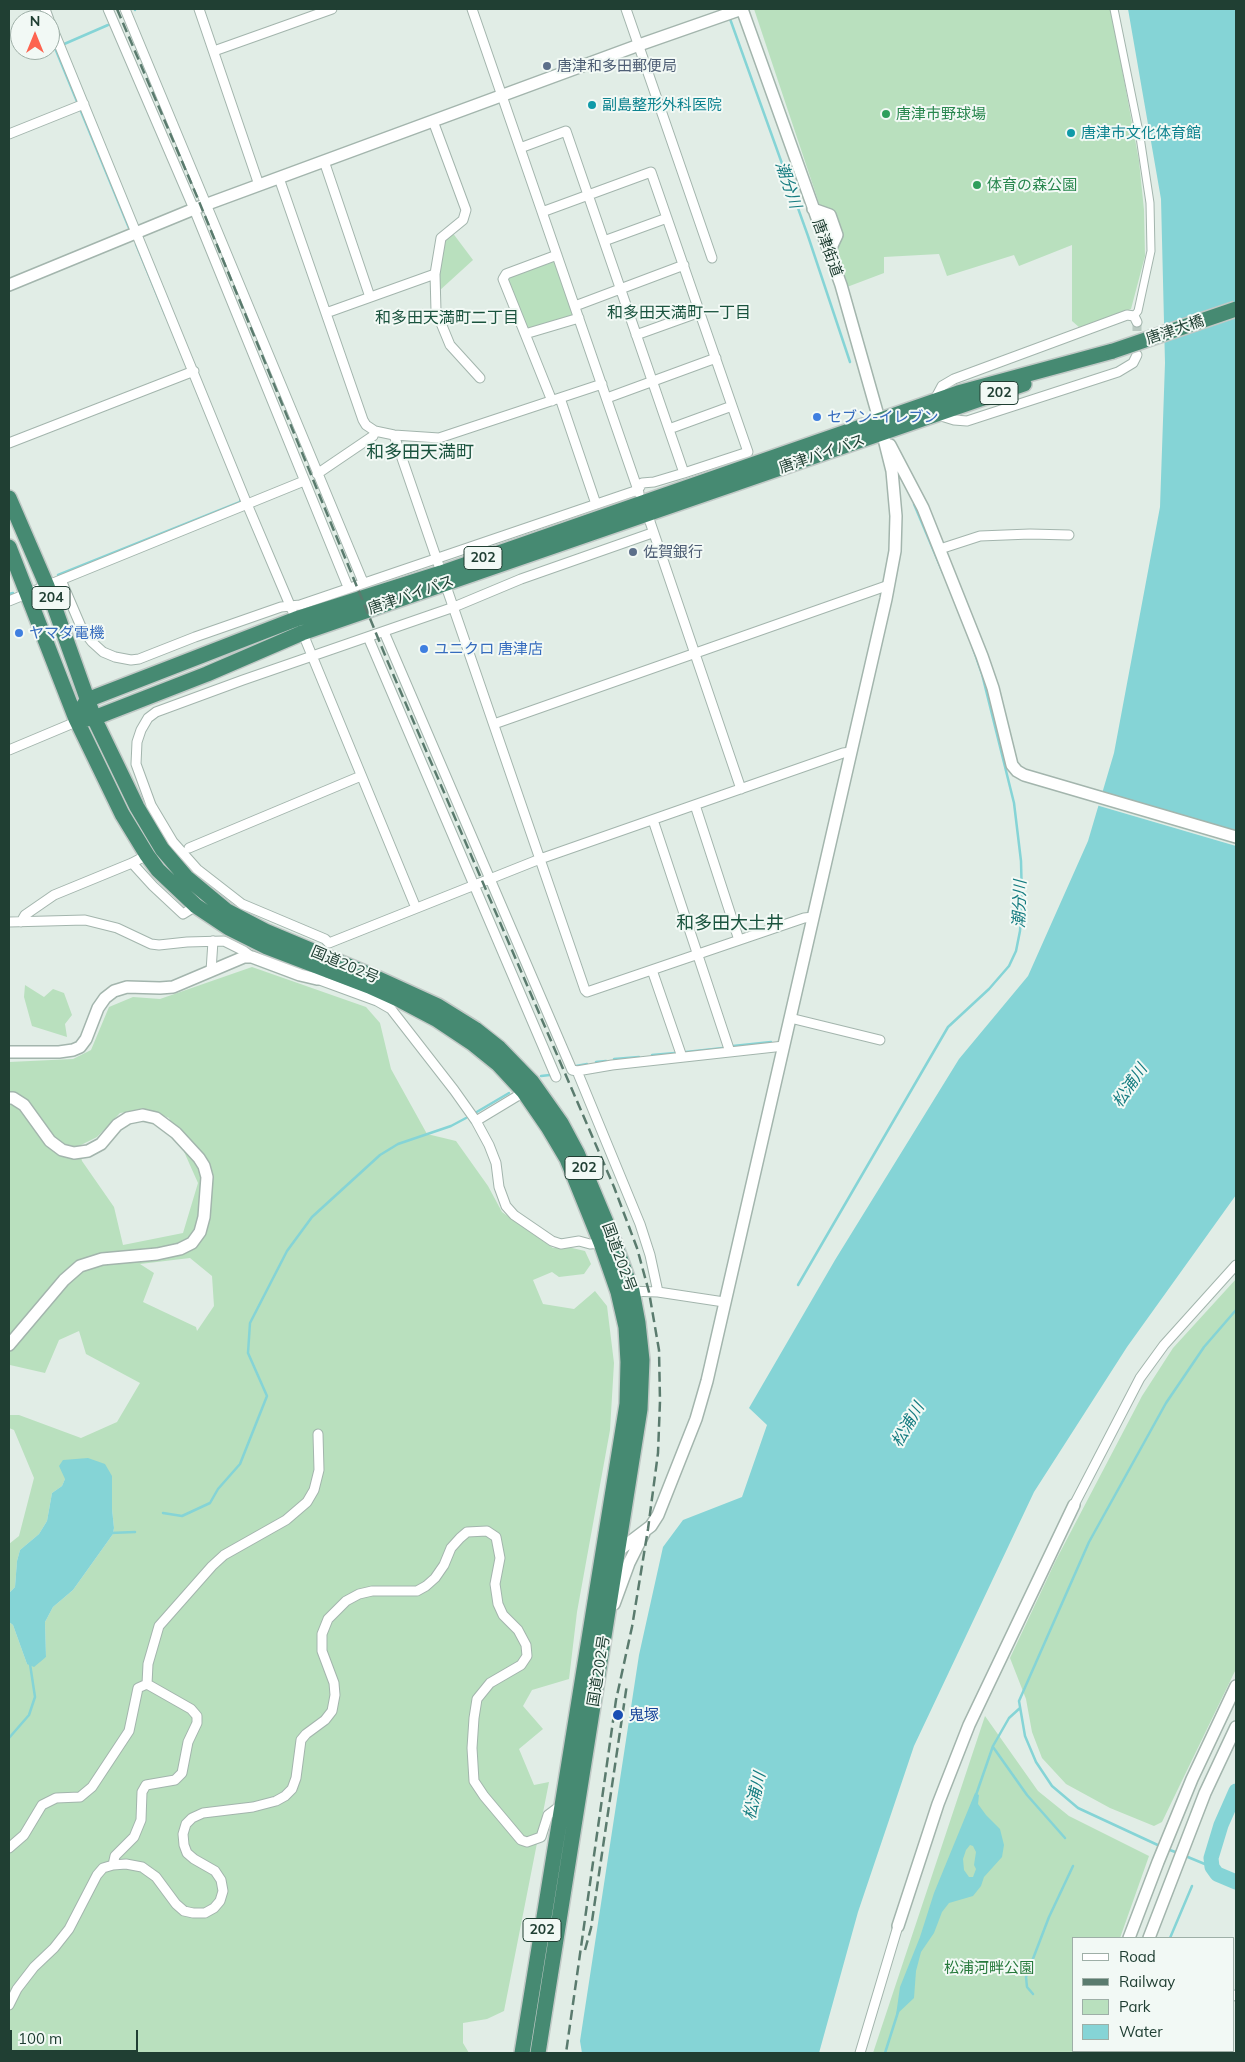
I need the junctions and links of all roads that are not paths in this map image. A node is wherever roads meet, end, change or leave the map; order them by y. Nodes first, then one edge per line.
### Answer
1 (108, 9) edge
2 (125, 9) edge
3 (199, 9) edge
4 (332, 9) edge
5 (472, 9) edge
6 (626, 9) edge
7 (1114, 9) edge
8 (736, 11) edge
9 (60, 45) edge
10 (639, 45) junction
11 (214, 52) junction
12 (502, 95) junction
13 (80, 105) junction
14 (433, 121) junction
15 (9, 134) edge
16 (520, 148) junction
17 (324, 161) junction
18 (279, 178) junction
19 (259, 185) junction
20 (588, 196) junction
21 (206, 204) junction
22 (194, 209) junction
23 (542, 212) junction
24 (667, 218) junction
25 (137, 232) junction
26 (604, 241) junction
27 (557, 255) junction
28 (712, 258) dead end
29 (684, 265) junction
30 (435, 274) junction
31 (9, 285) edge
32 (620, 289) junction
33 (370, 297) junction
34 (575, 306) junction
35 (1236, 309) edge
36 (700, 312) junction
37 (326, 313) junction
38 (579, 318) junction
39 (1135, 319) joint
40 (525, 334) junction
41 (636, 336) junction
42 (1113, 351) joint
43 (1137, 355) dead end
44 (716, 358) junction
45 (190, 373) junction
46 (480, 378) dead end
47 (652, 381) junction
48 (602, 384) junction
49 (607, 398) junction
50 (556, 400) junction
51 (732, 406) junction
52 (936, 408) junction
53 (881, 426) junction
54 (668, 428) junction
55 (375, 431) junction
56 (394, 435) junction
57 (9, 443) edge
58 (684, 473) junction
59 (318, 474) junction
60 (304, 480) junction
61 (9, 498) edge
62 (643, 502) junction
63 (247, 504) junction
64 (596, 504) junction
65 (652, 533) junction
66 (1069, 535) dead end
67 (9, 546) edge
68 (940, 549) junction
69 (435, 558) junction
70 (443, 578) junction
71 (61, 580) junction
72 (363, 582) junction
73 (889, 585) junction
74 (46, 586) junction
75 (348, 587) junction
76 (26, 594) junction
77 (9, 601) edge
78 (454, 607) junction
79 (296, 619) junction
80 (384, 632) junction
81 (368, 637) junction
82 (694, 654) junction
83 (312, 657) junction
84 (87, 700) junction
85 (94, 718) junction
86 (76, 719) junction
87 (494, 724) junction
88 (9, 750) edge
89 (851, 752) junction
90 (136, 764) junction
91 (119, 770) junction
92 (361, 776) junction
93 (741, 789) junction
94 (695, 805) junction
95 (652, 820) junction
96 (1236, 837) edge
97 (167, 846) junction
98 (189, 848) dead end
99 (147, 855) junction
100 (540, 859) junction
101 (132, 863) junction
102 (158, 870) junction
103 (145, 878) junction
104 (490, 879) junction
105 (473, 886) junction
106 (196, 906) junction
107 (416, 908) junction
108 (813, 917) junction
109 (9, 922) edge
110 (21, 922) junction
111 (739, 940) junction
112 (213, 941) junction
113 (698, 954) junction
114 (252, 957) junction
115 (322, 962) junction
116 (652, 970) junction
117 (211, 971) junction
118 (395, 1005) junction
119 (790, 1018) junction
120 (880, 1040) dead end
121 (784, 1046) junction
122 (9, 1052) edge
123 (730, 1052) junction
124 (682, 1057) junction
125 (577, 1071) junction
126 (556, 1077) dead end
127 (524, 1092) junction
128 (9, 1098) edge
129 (476, 1121) junction
130 (601, 1244) junction
131 (1236, 1265) edge
132 (625, 1291) junction
133 (658, 1292) junction
134 (724, 1302) junction
135 (9, 1345) edge
136 (318, 1434) dead end
137 (1074, 1505) joint
138 (644, 1532) junction
139 (618, 1551) junction
140 (598, 1582) junction
141 (607, 1620) junction
142 (147, 1684) junction
143 (1236, 1686) edge
144 (1219, 1721) junction
145 (1236, 1727) edge
146 (562, 1808) junction
147 (9, 1848) edge
148 (113, 1865) junction
149 (898, 1926) joint
150 (1129, 1937) edge
151 (1149, 1937) edge
152 (9, 2005) edge
153 (522, 2053) edge
154 (538, 2053) edge
155 (860, 2053) edge

1 - 22 street
2 - 21 street
3 - 11 street
4 - 11 street
5 - 12 street
6 - 10 street
7 - 39 street
8 - 10 street
8 - 53 street, 唐津街道
9 - 13 street
10 - 12 street
10 - 28 street
11 - 19 street
12 - 14 street
12 - 16 street
13 - 15 street
13 - 25 street
14 - 17 street
14 - 30 street
16 - 20 street
16 - 23 street
17 - 18 street
17 - 33 street
18 - 19 street
18 - 37 street
19 - 21 street
20 - 23 street
20 - 24 street
20 - 26 street
21 - 22 street
21 - 59 street
22 - 25 street
22 - 60 street
23 - 27 street
24 - 26 street
24 - 29 street
25 - 31 street
25 - 45 street
26 - 32 street
27 - 34 street
27 - 40 street
29 - 32 street
29 - 36 street
30 - 33 street
30 - 46 street
32 - 34 street
32 - 41 street
33 - 37 street
34 - 38 street
35 - 42 highway, 唐津大橋 / 202, bridge
36 - 41 street
36 - 44 street
37 - 55 street
38 - 40 street
38 - 48 street
39 - 52 street
40 - 50 street
41 - 47 street
42 - 52 highway, 唐津バイパス / 202
43 - 52 street
44 - 47 street
44 - 51 street
45 - 57 street
45 - 63 street
47 - 49 street
47 - 54 street
48 - 49 street
48 - 50 street
49 - 62 street
50 - 56 street
50 - 64 street
51 - 54 street
51 - 58 street
52 - 53 highway, 唐津バイパス / 202
53 - 62 highway, 唐津バイパス / 202
53 - 68 street
53 - 73 street
54 - 58 street
55 - 56 street
55 - 59 street
56 - 69 street
58 - 62 street
59 - 72 street
60 - 63 street
60 - 75 street
61 - 74 highway, 204
62 - 64 street
62 - 65 street
62 - 70 highway, 唐津バイパス / 202
63 - 71 street
63 - 79 street
64 - 69 street
65 - 78 street
65 - 82 street
66 - 68 street
67 - 76 highway, 204
68 - 96 street
69 - 70 street
69 - 72 street
70 - 78 street
70 - 79 highway, 唐津バイパス / 202
71 - 74 street
71 - 79 street
72 - 75 street
73 - 82 street
73 - 89 street
74 - 76 street
74 - 84 highway, 204
75 - 79 street
76 - 77 street
76 - 86 highway, 204
78 - 80 street
78 - 87 street
79 - 83 street
79 - 84 highway, 唐津バイパス / 202
79 - 85 highway, 唐津バイパス / 202
80 - 81 street
80 - 104 street
81 - 83 street
81 - 105 street
82 - 87 street
82 - 93 street
83 - 90 street
83 - 92 street
84 - 85 highway, 国道202号 / 202
84 - 86 highway
85 - 86 highway, 唐津バイパス / 202
85 - 91 highway, 国道202号 / 202
86 - 88 street
86 - 99 highway, 国道202号 / 202
87 - 100 street
89 - 93 street
89 - 108 street
90 - 91 street
90 - 97 street
91 - 97 highway, 国道202号 / 202
92 - 98 street
92 - 107 street
93 - 94 street
94 - 95 street
94 - 111 street
95 - 100 street
95 - 113 street
97 - 115 highway, 国道202号 / 202
99 - 101 street
99 - 102 highway, 国道202号 / 202
100 - 104 street
100 - 116 street
101 - 103 street
101 - 110 street
102 - 103 street
102 - 106 highway, 国道202号 / 202
103 - 106 street
104 - 105 street
104 - 125 street
105 - 107 street
105 - 126 street
106 - 115 highway, 国道202号 / 202
107 - 115 street
108 - 111 street
108 - 119 street
109 - 110 street
110 - 112 street
111 - 113 street
112 - 114 street
112 - 117 street
113 - 116 street
113 - 123 street
114 - 115 street
114 - 117 street
115 - 118 highway, 国道202号 / 202
115 - 132 highway, 国道202号 / 202
116 - 124 street
117 - 122 street
118 - 127 highway, 国道202号 / 202
118 - 129 street
119 - 120 street
119 - 121 street
121 - 123 street
121 - 134 street
123 - 124 street
124 - 125 street
125 - 133 street
127 - 129 street
127 - 130 highway, 国道202号 / 202
128 - 135 street
129 - 130 street
130 - 132 highway, 国道202号 / 202
131 - 137 street
132 - 133 street
132 - 139 highway, 国道202号 / 202
132 - 140 highway, 国道202号 / 202
133 - 134 street
134 - 138 street
136 - 142 street
137 - 149 street
138 - 139 street
138 - 141 street
139 - 140 street
139 - 141 highway, 国道202号 / 202
140 - 146 highway, 国道202号 / 202
141 - 154 highway, 国道202号 / 202
142 - 147 street
142 - 148 street
143 - 144 street
144 - 145 street
144 - 150 street
145 - 151 street
146 - 148 street
146 - 153 highway, 国道202号 / 202
148 - 152 street
149 - 155 street

